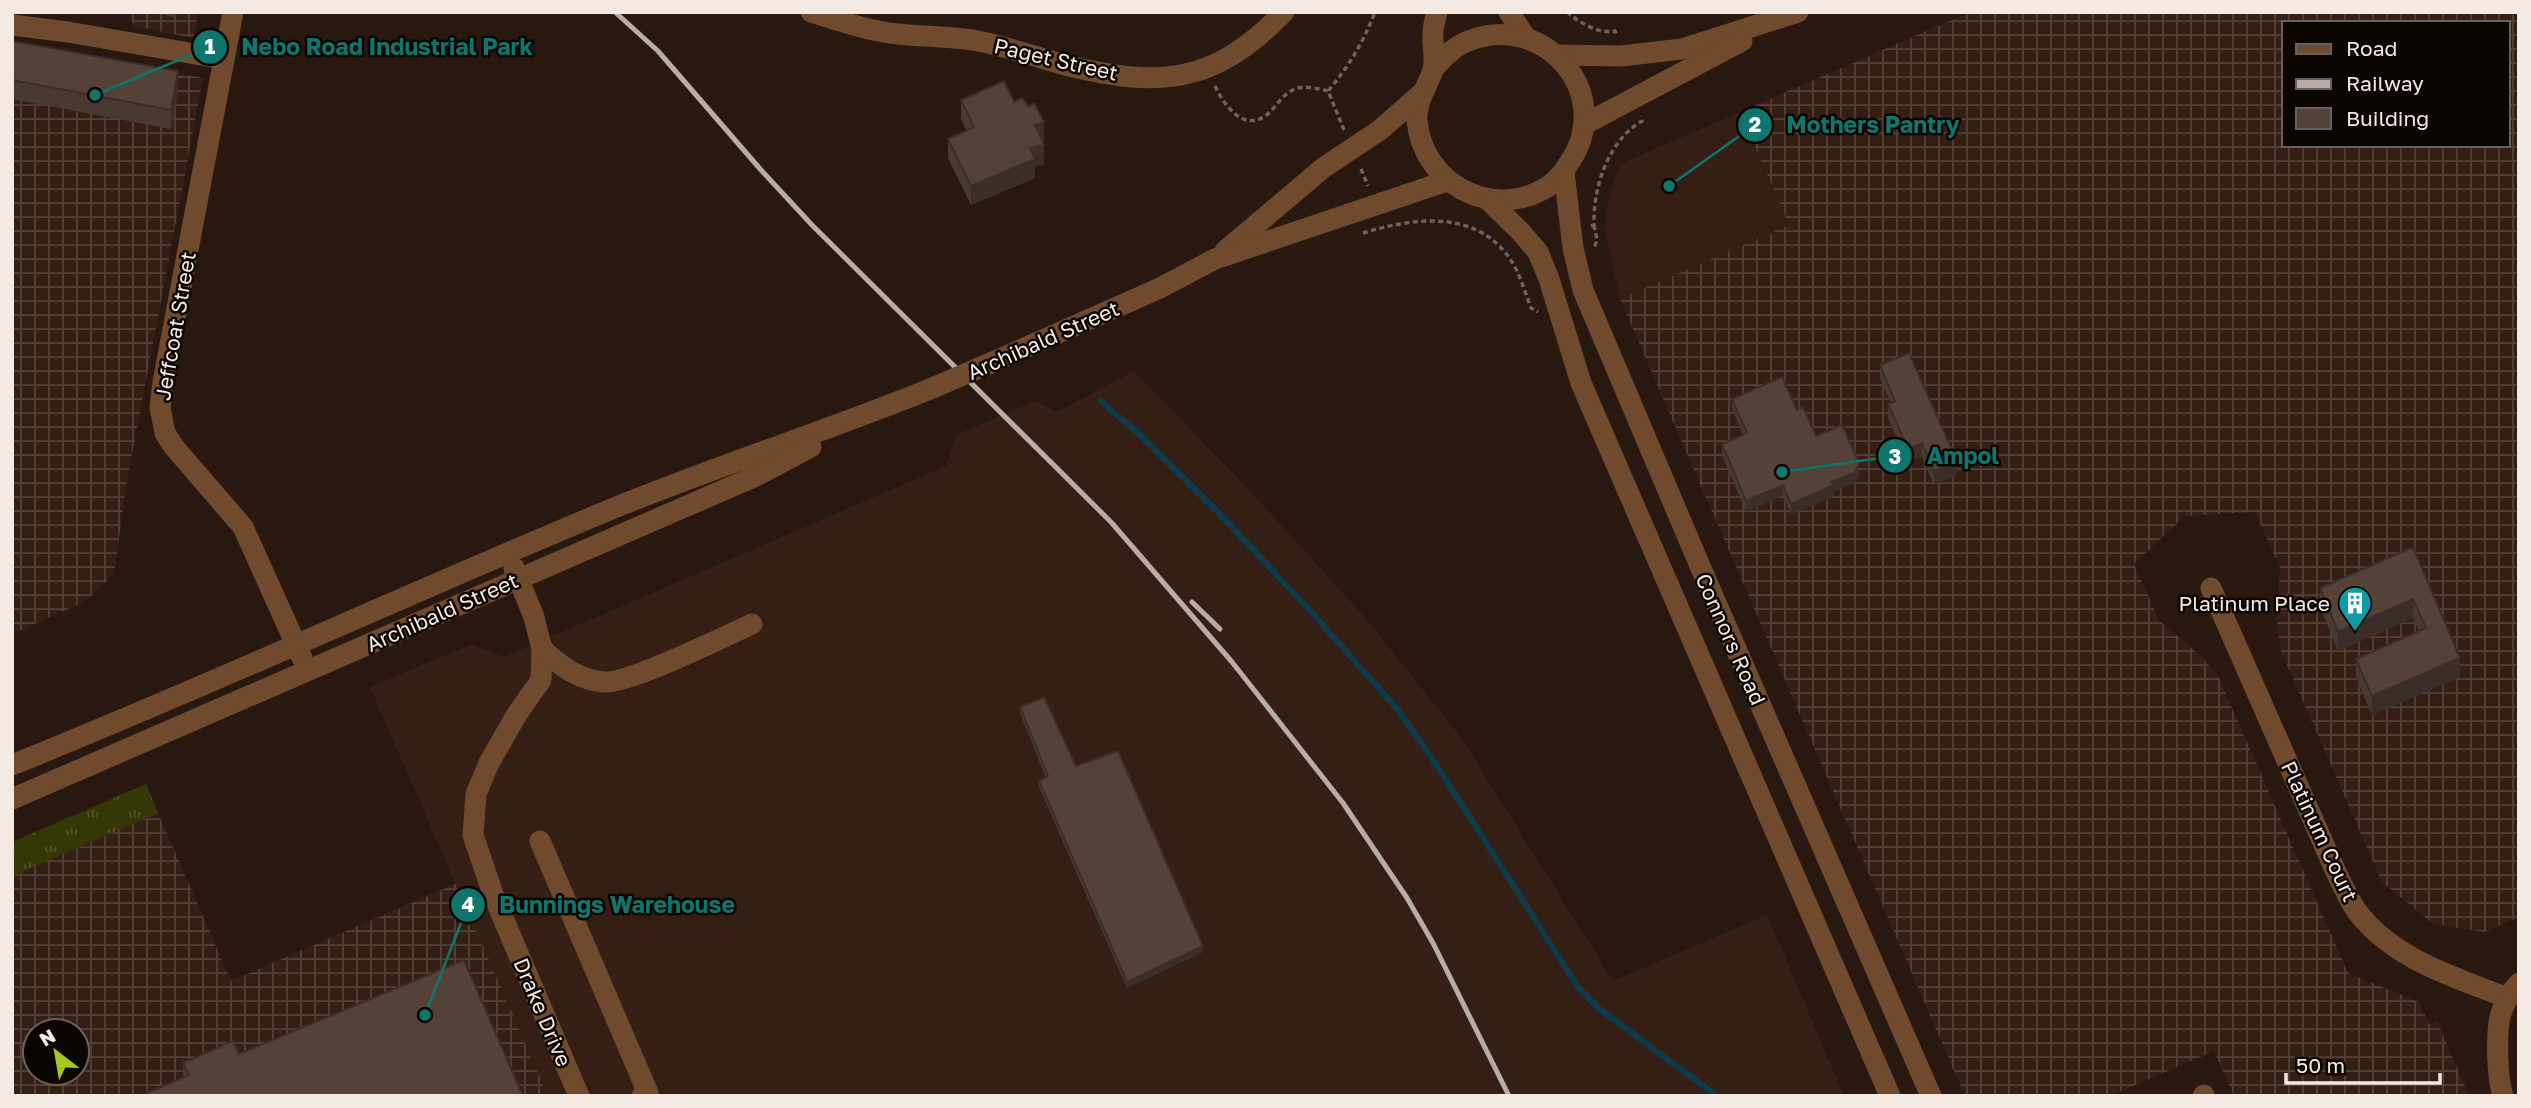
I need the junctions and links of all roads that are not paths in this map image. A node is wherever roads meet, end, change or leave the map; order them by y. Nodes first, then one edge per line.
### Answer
1 (233, 12) edge
2 (811, 12) edge
3 (1284, 12) edge
4 (1437, 12) edge
5 (1509, 12) edge
6 (1789, 16) edge
7 (12, 25) edge
8 (1527, 38) junction
9 (1557, 55) junction
10 (224, 60) junction
11 (1433, 69) junction
12 (1421, 94) junction
13 (1585, 124) junction
14 (1564, 172) junction
15 (1447, 181) junction
16 (1488, 200) junction
17 (1215, 259) junction
18 (868, 415) junction
19 (508, 554) junction
20 (519, 579) junction
21 (2211, 588) dead end
22 (752, 624) dead end
23 (297, 645) junction
24 (542, 649) junction
25 (308, 670) junction
26 (12, 765) edge
27 (12, 799) edge
28 (540, 841) dead end
29 (2513, 990) edge
30 (579, 1096) edge
31 (642, 1096) edge
32 (1890, 1096) edge
33 (1931, 1096) edge
34 (2502, 1096) edge

1 - 10 street, Jeffcoat Street
2 - 3 street, Paget Street
4 - 11 street
5 - 8 street
6 - 9 street
6 - 13 street
7 - 10 street
8 - 9 street
8 - 11 street
9 - 13 street
10 - 23 street, Jeffcoat Street
11 - 12 street
12 - 15 street
12 - 17 street, Archibald Street
13 - 14 street
14 - 16 street
14 - 33 street, Connors Road
15 - 16 street
15 - 17 street, Archibald Street
16 - 32 street, Connors Road
17 - 18 street, Archibald Street, bridge
18 - 19 street, Archibald Street
18 - 20 street, Archibald Street
19 - 20 street, Drake Drive
19 - 23 street, Archibald Street
20 - 24 street, Drake Drive
20 - 25 street, Archibald Street
21 - 29 street, Platinum Court
22 - 24 street
23 - 25 street, Jeffcoat Street
23 - 26 street, Archibald Street
24 - 30 street, Drake Drive
25 - 27 street, Archibald Street
28 - 31 street
29 - 34 street

